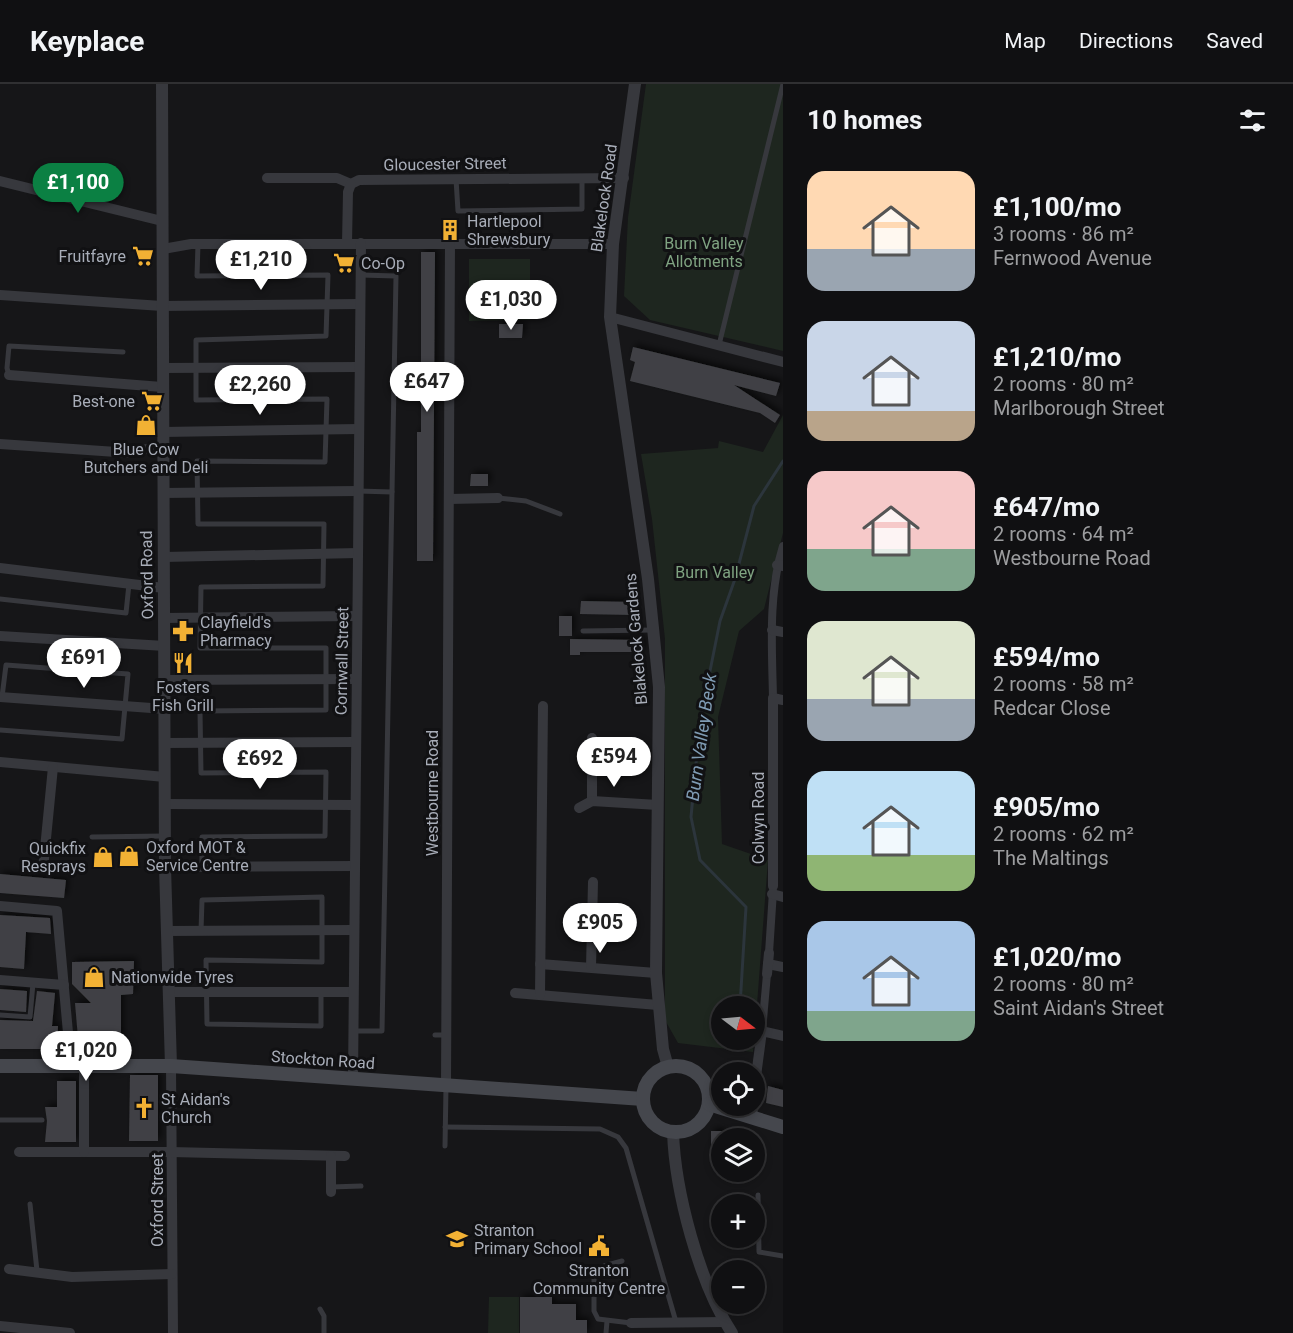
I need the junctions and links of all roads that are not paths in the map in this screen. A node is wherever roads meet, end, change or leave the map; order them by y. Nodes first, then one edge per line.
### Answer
1 (162, 84) edge
2 (635, 84) edge
3 (783, 84) edge
4 (267, 178) dead end
5 (582, 178) junction
6 (624, 178) junction
7 (456, 179) junction
8 (0, 181) edge
9 (351, 184) junction
10 (162, 221) junction
11 (347, 243) junction
12 (360, 243) junction
13 (450, 243) junction
14 (613, 243) junction
15 (198, 244) junction
16 (163, 249) junction
17 (360, 275) junction
18 (0, 295) edge
19 (360, 304) junction
20 (328, 305) junction
21 (162, 306) junction
22 (610, 317) junction
23 (718, 346) junction
24 (123, 352) dead end
25 (783, 362) edge
26 (359, 367) junction
27 (163, 368) junction
28 (196, 368) junction
29 (9, 375) joint
30 (162, 387) junction
31 (359, 429) junction
32 (327, 430) junction
33 (163, 432) junction
34 (0, 444) edge
35 (162, 445) junction
36 (358, 491) junction
37 (392, 492) junction
38 (163, 493) junction
39 (199, 493) junction
40 (498, 498) joint
41 (449, 499) junction
42 (561, 514) dead end
43 (783, 546) edge
44 (358, 553) junction
45 (324, 554) junction
46 (164, 556) junction
47 (780, 565) edge
48 (0, 568) edge
49 (129, 584) junction
50 (164, 588) junction
51 (0, 599) edge
52 (357, 616) junction
53 (164, 618) junction
54 (201, 618) junction
55 (653, 630) junction
56 (583, 631) dead end
57 (778, 631) edge
58 (0, 636) edge
59 (165, 646) junction
60 (165, 680) junction
61 (326, 680) junction
62 (356, 680) junction
63 (1, 697) edge
64 (778, 699) edge
65 (125, 706) junction
66 (543, 706) dead end
67 (165, 709) junction
68 (0, 730) edge
69 (592, 738) dead end
70 (200, 742) junction
71 (356, 742) junction
72 (165, 743) junction
73 (0, 762) edge
74 (778, 764) edge
75 (53, 767) junction
76 (165, 777) junction
77 (592, 801) junction
78 (165, 804) junction
79 (326, 804) junction
80 (355, 804) junction
81 (658, 805) junction
82 (579, 808) dead end
83 (779, 834) edge
84 (165, 836) junction
85 (92, 837) dead end
86 (355, 866) junction
87 (165, 867) junction
88 (202, 867) junction
89 (43, 869) dead end
90 (593, 882) dead end
91 (776, 892) edge
92 (0, 906) edge
93 (323, 930) junction
94 (354, 930) junction
95 (167, 931) junction
96 (201, 931) junction
97 (768, 963) junction
98 (540, 964) junction
99 (591, 967) junction
100 (783, 968) edge
101 (656, 973) junction
102 (0, 980) edge
103 (34, 982) junction
104 (64, 985) junction
105 (206, 992) junction
106 (321, 992) junction
107 (353, 992) junction
108 (170, 993) junction
109 (514, 993) dead end
110 (540, 995) junction
111 (765, 997) edge
112 (658, 1005) junction
113 (0, 1015) edge
114 (353, 1031) junction
115 (765, 1032) edge
116 (783, 1036) edge
117 (0, 1066) edge
118 (78, 1066) junction
119 (171, 1066) junction
120 (668, 1067) junction
121 (352, 1079) junction
122 (446, 1086) junction
123 (643, 1100) junction
124 (709, 1104) joint
125 (761, 1116) edge
126 (0, 1120) edge
127 (42, 1120) dead end
128 (445, 1127) junction
129 (783, 1127) edge
130 (674, 1131) junction
131 (445, 1146) dead end
132 (19, 1152) dead end
133 (84, 1152) junction
134 (171, 1152) junction
135 (331, 1156) junction
136 (345, 1156) dead end
137 (361, 1186) dead end
138 (331, 1189) joint
139 (30, 1204) dead end
140 (759, 1248) edge
141 (783, 1256) edge
142 (622, 1261) dead end
143 (9, 1269) dead end
144 (37, 1271) junction
145 (172, 1274) junction
146 (320, 1309) dead end
147 (607, 1321) junction
148 (676, 1322) junction
149 (631, 1323) joint
150 (0, 1326) edge
151 (728, 1328) edge
152 (70, 1333) edge
153 (173, 1333) edge
154 (324, 1333) edge
155 (606, 1333) edge

1 - 10 street, Oxford Road
2 - 6 street, Blakelock Road
3 - 23 lane
4 - 9 street, Gloucester Street
5 - 6 street, Gloucester Street
5 - 7 street, Gloucester Street
5 - 7 lane
6 - 14 street, Blakelock Road
7 - 9 street, Gloucester Street
8 - 10 street
9 - 11 street
10 - 16 street, Oxford Road
11 - 12 street
11 - 15 street
12 - 13 street
12 - 17 street, Cornwall Street
13 - 14 street
13 - 41 street, Westbourne Road
14 - 22 street, Blakelock Road
15 - 16 street
15 - 20 lane
16 - 21 street, Oxford Road
17 - 19 street, Cornwall Street
17 - 37 lane
18 - 21 street
19 - 20 street
19 - 26 street, Cornwall Street
20 - 21 street
20 - 28 lane
21 - 27 street, Oxford Road
22 - 23 street
22 - 55 street, Blakelock Gardens
23 - 25 street
24 - 29 lane
26 - 28 street
26 - 31 street, Cornwall Street
27 - 28 street
27 - 30 street, Oxford Road
28 - 32 lane
29 - 30 street
30 - 33 street, Oxford Road
31 - 32 street
31 - 36 street, Cornwall Street
32 - 33 street
32 - 39 lane
33 - 35 street, Oxford Road
34 - 35 street
35 - 38 street, Oxford Road
36 - 37 lane
36 - 39 street
36 - 44 street, Cornwall Street
37 - 114 lane
38 - 39 street
38 - 46 street, Oxford Road
39 - 45 lane
40 - 41 street
40 - 42 lane
41 - 122 street, Westbourne Road
43 - 47 street, Colwyn Road
44 - 45 street
44 - 52 street, Cornwall Street
45 - 46 street
45 - 54 lane
46 - 50 street, Oxford Road
47 - 57 street, Colwyn Road
48 - 49 street
49 - 50 street
49 - 51 lane
50 - 53 street, Oxford Road
52 - 54 street
52 - 62 street, Cornwall Street
53 - 54 street
53 - 59 street, Oxford Road
54 - 61 lane
55 - 56 lane
55 - 81 street, Blakelock Gardens
57 - 64 street, Colwyn Road
58 - 59 street
59 - 60 street, Oxford Road
60 - 61 street
60 - 67 street, Oxford Road
61 - 62 street
61 - 70 lane
62 - 71 street, Cornwall Street
63 - 65 street
63 - 65 lane
64 - 74 street, Colwyn Road
65 - 67 street
65 - 68 lane
66 - 98 street
67 - 72 street, Oxford Road
69 - 77 street
70 - 71 street
70 - 72 street
70 - 79 lane
71 - 80 street, Cornwall Street
72 - 76 street, Oxford Road
73 - 75 street
74 - 83 street, Colwyn Road
75 - 76 street
75 - 89 street
76 - 78 street, Oxford Road
77 - 81 street
77 - 82 street
78 - 79 street
78 - 84 street, Oxford Road
79 - 80 street
79 - 88 lane
80 - 86 street, Cornwall Street
81 - 101 street, Blakelock Gardens
83 - 91 street, Colwyn Road
84 - 85 lane
84 - 87 street, Oxford Road
86 - 88 street
86 - 94 street, Cornwall Street
87 - 88 street
87 - 95 street, Oxford Road
90 - 99 street
91 - 97 street, Colwyn Road
92 - 104 street
93 - 94 street
93 - 96 street
93 - 96 lane
93 - 105 lane
94 - 107 street, Cornwall Street
95 - 96 street
95 - 108 street, Oxford Road
97 - 100 street
97 - 111 street, Colwyn Road
98 - 99 street
98 - 110 street
99 - 101 street
101 - 112 street, Blakelock Gardens
102 - 103 street
103 - 104 street
103 - 113 lane
104 - 118 street
105 - 106 street
105 - 106 lane
105 - 108 street
106 - 107 street
107 - 114 street, Cornwall Street
108 - 119 street, Oxford Road
109 - 110 street
110 - 112 street
112 - 120 street, Blakelock Gardens
114 - 121 street, Cornwall Street
115 - 116 street
117 - 118 main road, Stockton Road
118 - 119 main road, Stockton Road
118 - 133 street
119 - 121 main road, Stockton Road
119 - 134 street, Oxford Street
120 - 123 main road
120 - 124 main road
121 - 122 main road, Stockton Road
122 - 123 main road, Stockton Road
122 - 128 lane
123 - 130 main road
124 - 130 main road
125 - 129 main road
126 - 127 lane
128 - 131 lane
128 - 148 lane
130 - 151 street
132 - 133 street
133 - 134 street
134 - 135 street
134 - 145 street, Oxford Street
135 - 136 street
135 - 138 street
137 - 138 lane
139 - 144 lane
140 - 141 lane
142 - 147 lane
143 - 144 street
144 - 145 street
145 - 153 street, Oxford Street
146 - 154 lane
147 - 149 lane
147 - 155 lane
148 - 149 street
148 - 151 street
150 - 152 street

